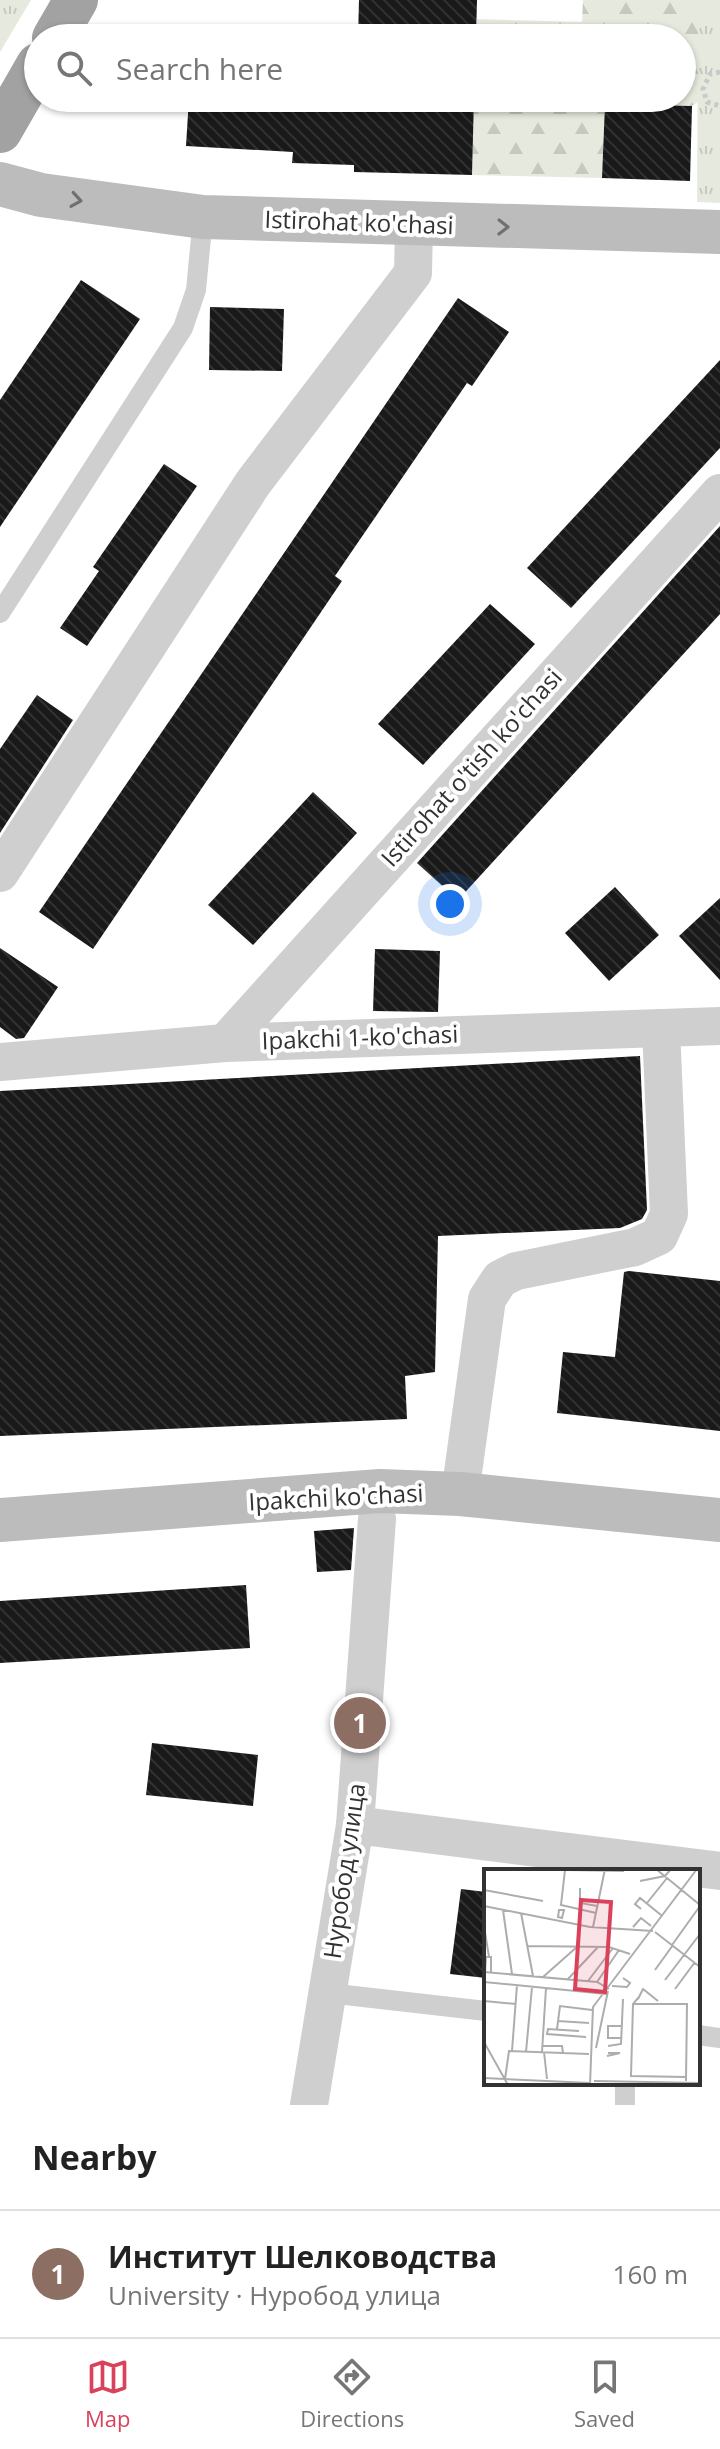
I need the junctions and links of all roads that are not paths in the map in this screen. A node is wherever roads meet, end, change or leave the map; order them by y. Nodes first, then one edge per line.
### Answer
1 (76, 0) edge
2 (62, 24) edge
3 (24, 89) edge
4 (0, 131) edge
5 (0, 184) edge
6 (203, 217) junction
7 (414, 225) junction
8 (720, 232) edge
9 (720, 493) edge
10 (0, 613) edge
11 (0, 873) edge
12 (716, 1023) edge
13 (661, 1028) junction
14 (225, 1043) junction
15 (0, 1062) edge
16 (460, 1494) junction
17 (379, 1505) junction
18 (0, 1520) edge
19 (720, 1520) edge
20 (355, 1825) junction
21 (720, 1871) edge
22 (328, 1993) junction
23 (484, 2011) edge
24 (700, 2035) edge
25 (720, 2038) edge
26 (309, 2105) edge

1 - 2 highway
3 - 4 highway
5 -> 6 main road, Istirohat ko'chasi
6 - 7 main road, Istirohat ko'chasi
6 - 10 lane
7 -> 8 main road, Istirohat ko'chasi
7 - 11 street
9 - 14 street, Istirohat o'tish ko'chasi
12 - 13 street, Ipakchi 1-ko'chasi
13 - 14 street, Ipakchi 1-ko'chasi
13 - 16 street
14 - 15 street, Ipakchi 1-ko'chasi
16 - 17 main road, Ipakchi ko'chasi
16 - 19 main road, Ipakchi ko'chasi
17 - 18 main road, Ipakchi ko'chasi
17 - 20 street, Нуробод улица
20 - 21 street
20 - 22 street, Нуробод улица
22 - 23 lane
22 - 26 street, Нуробод улица
24 - 25 lane

